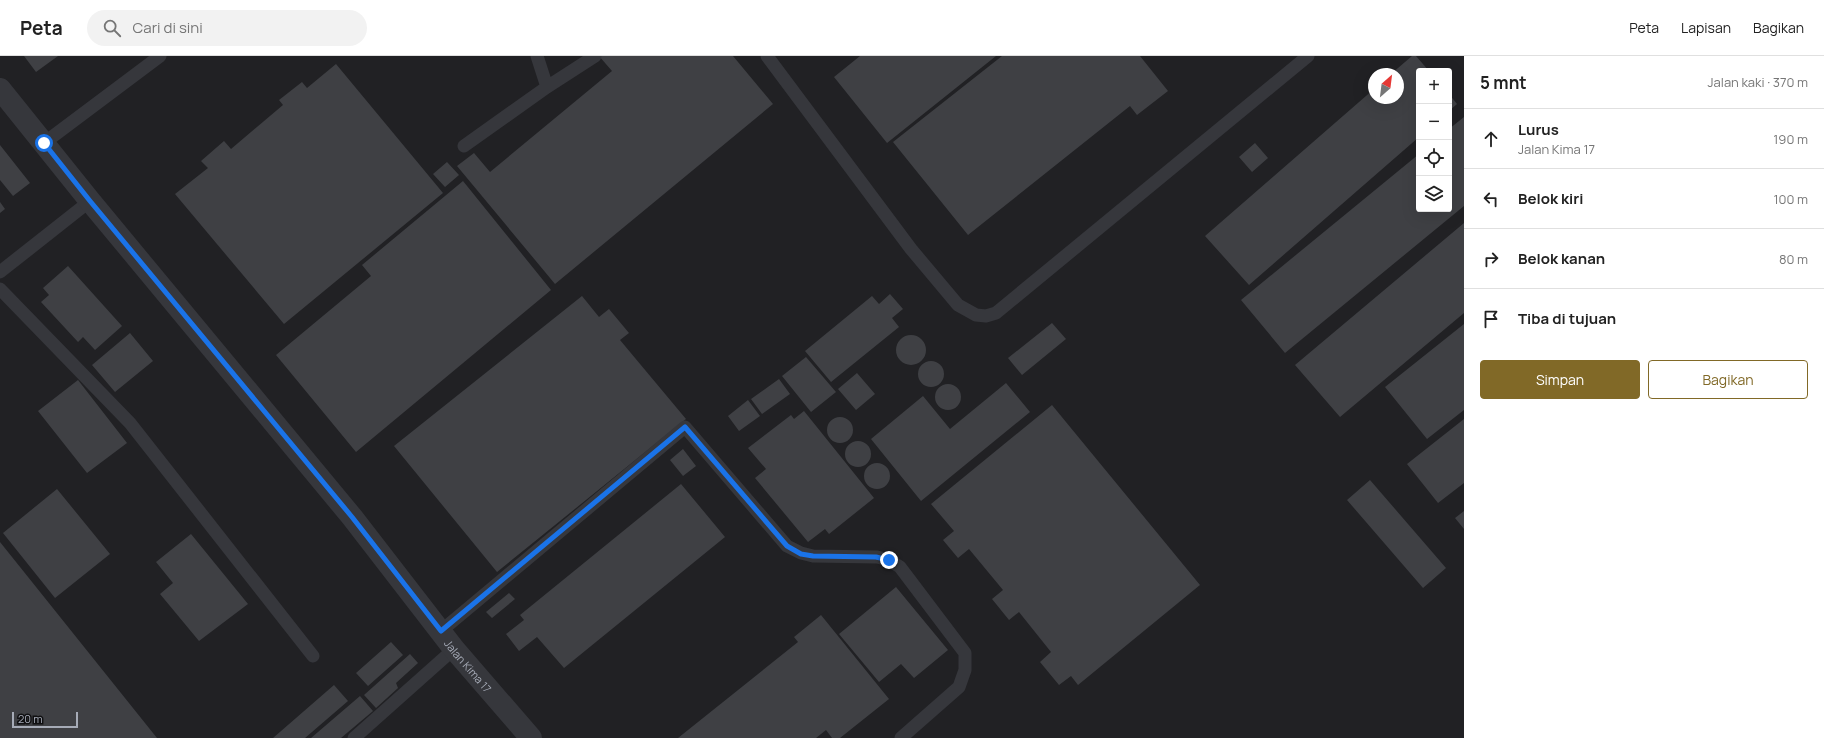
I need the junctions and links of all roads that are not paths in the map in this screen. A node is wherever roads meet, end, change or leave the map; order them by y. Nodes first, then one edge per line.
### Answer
1 (160, 56) edge
2 (537, 56) edge
3 (595, 56) edge
4 (767, 56) edge
5 (1308, 56) edge
6 (547, 87) junction
7 (0, 89) edge
8 (44, 143) junction
9 (464, 146) dead end
10 (90, 201) junction
11 (0, 272) edge
12 (0, 289) edge
13 (441, 631) junction
14 (454, 649) junction
15 (313, 656) dead end
16 (354, 738) edge
17 (531, 738) edge
18 (901, 738) edge

1 - 8 lane
2 - 6 lane
3 - 6 lane
4 - 5 lane
6 - 9 lane
7 - 8 street, Jalan Kima 17
8 - 10 street, Jalan Kima 17
10 - 11 lane
10 - 13 street, Jalan Kima 17
12 - 15 lane
13 - 14 street, Jalan Kima 17
13 - 18 lane
14 - 16 lane
14 - 17 street, Jalan Kima 17

